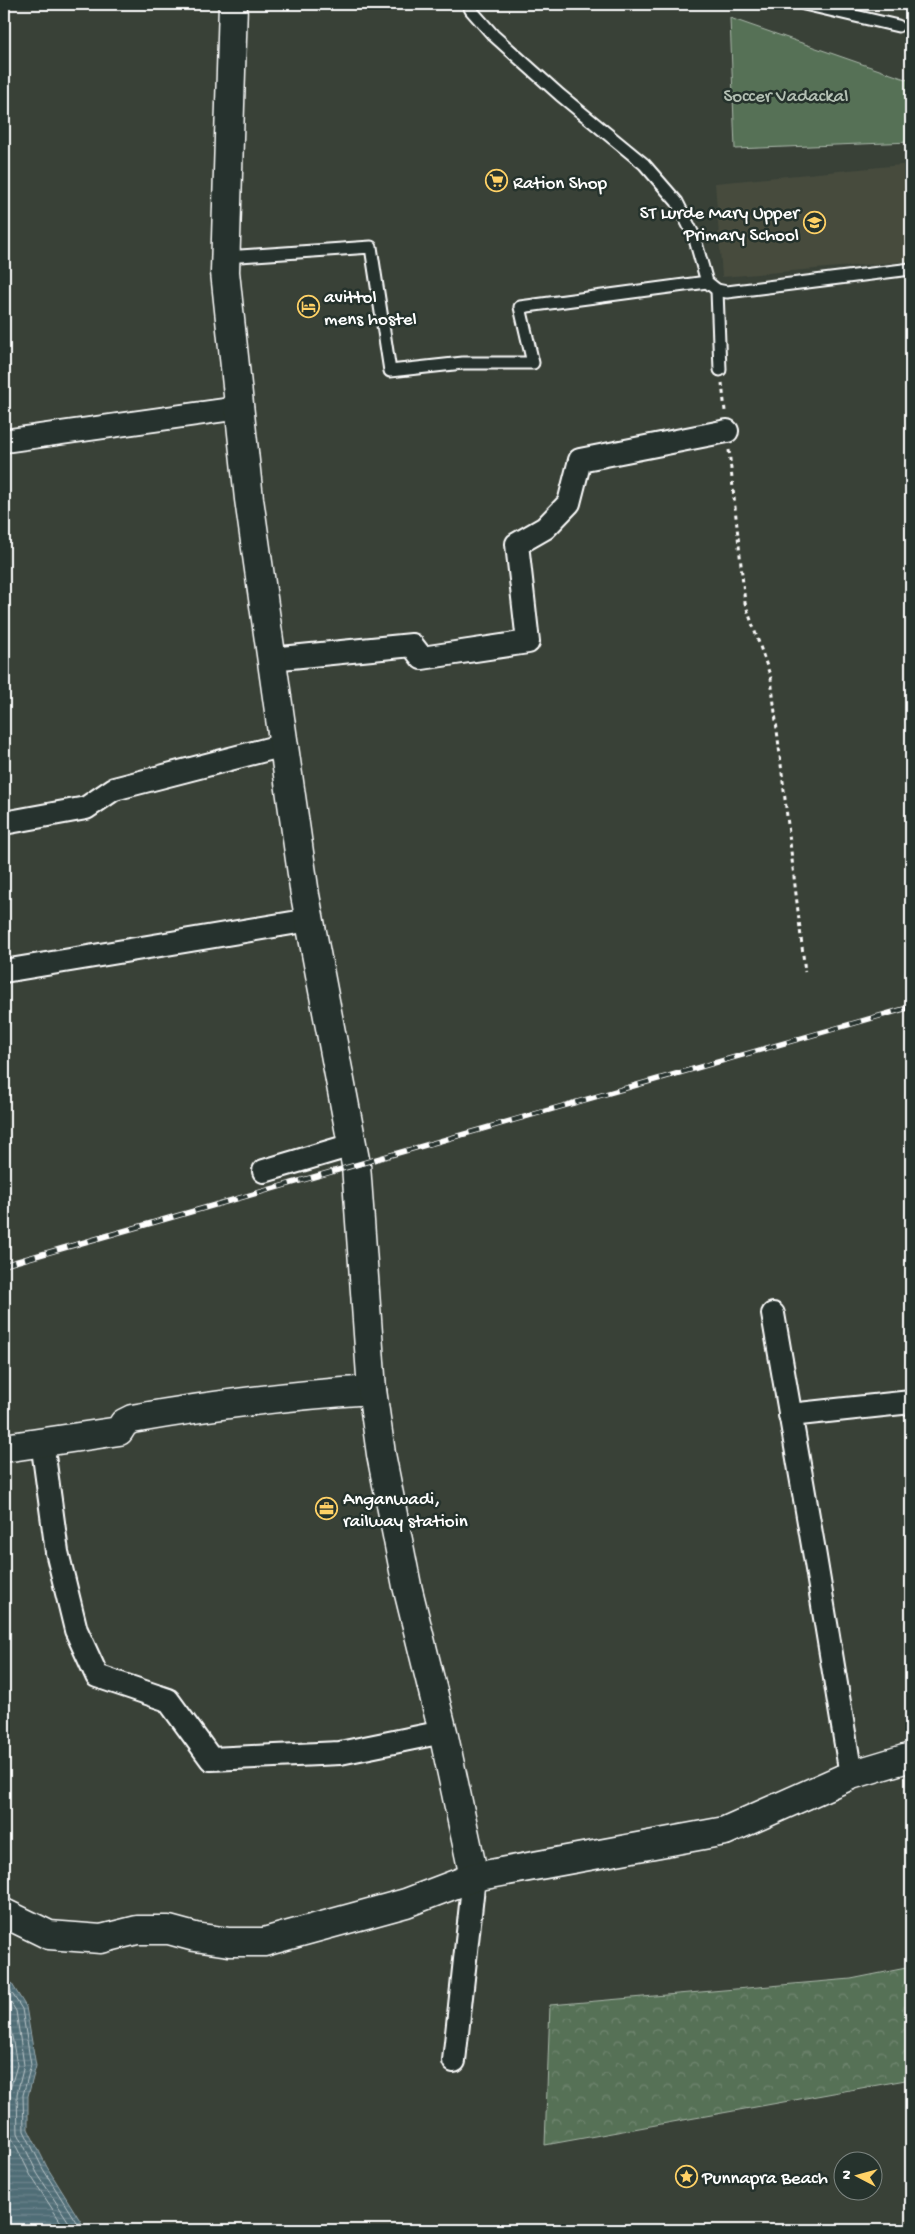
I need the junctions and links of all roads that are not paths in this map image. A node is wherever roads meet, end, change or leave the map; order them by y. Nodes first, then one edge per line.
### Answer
1 (233, 4) edge
2 (468, 4) edge
3 (804, 4) edge
4 (898, 26) dead end
5 (225, 257) junction
6 (911, 269) edge
7 (707, 282) junction
8 (717, 290) junction
9 (720, 370) road end
10 (239, 408) junction
11 (727, 431) road end
12 (4, 442) edge
13 (271, 659) junction
14 (284, 745) junction
15 (4, 823) edge
16 (310, 920) junction
17 (4, 971) edge
18 (352, 1146) junction
19 (264, 1171) dead end
20 (773, 1314) dead end
21 (372, 1390) junction
22 (911, 1402) edge
23 (790, 1415) junction
24 (42, 1441) junction
25 (4, 1448) edge
26 (444, 1732) junction
27 (911, 1756) edge
28 (851, 1775) junction
29 (474, 1877) junction
30 (4, 1913) edge
31 (454, 2060) dead end

1 - 5 main road
2 - 7 lane
3 - 4 lane
5 - 7 lane
5 - 10 main road
6 - 8 lane
7 - 8 lane
8 - 9 lane
10 - 12 street
10 - 13 main road
11 - 13 street
13 - 14 main road
14 - 15 street
14 - 16 main road
16 - 17 street
16 - 18 main road
18 - 19 street
18 - 21 main road
20 - 23 street
21 - 24 main road
21 - 26 main road
22 - 23 street
23 - 28 street
24 - 25 main road
24 - 26 street
26 - 29 main road
27 - 28 main road
28 - 29 main road
29 - 30 main road
29 - 31 street

